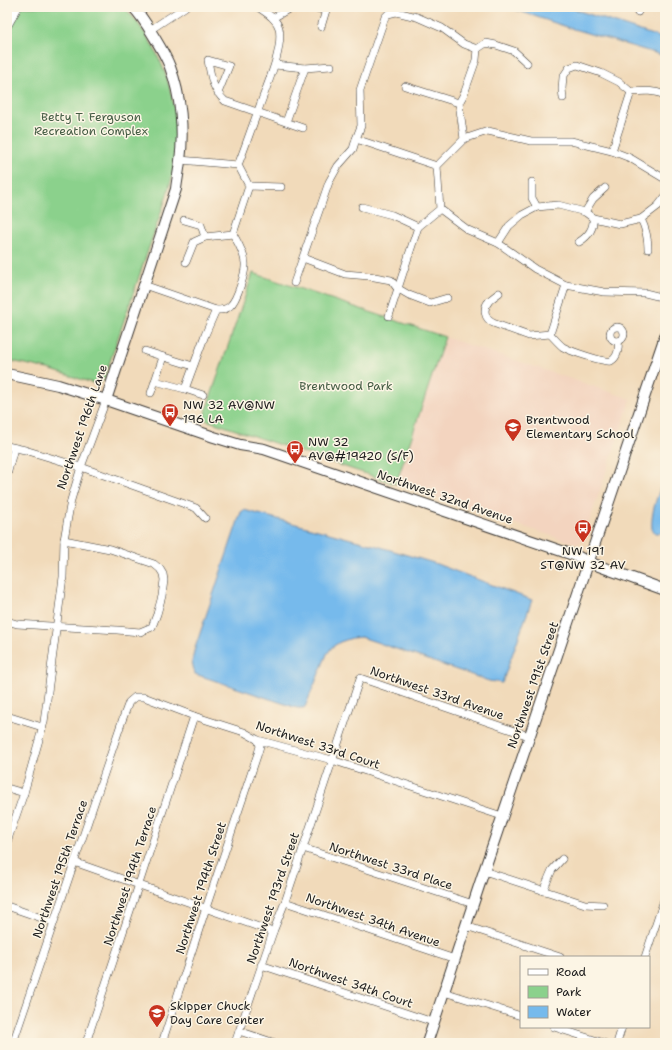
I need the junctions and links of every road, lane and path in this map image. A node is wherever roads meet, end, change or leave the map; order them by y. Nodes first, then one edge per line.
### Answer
1 (16, 7) edge
2 (133, 7) edge
3 (258, 7) edge
4 (292, 7) edge
5 (314, 7) edge
6 (183, 8) edge
7 (326, 9) edge
8 (273, 18) junction
9 (7, 24) edge
10 (321, 26) dead end
11 (150, 30) junction
12 (477, 49) junction
13 (527, 63) dead end
14 (275, 65) junction
15 (331, 66) dead end
16 (306, 68) junction
17 (405, 86) dead end
18 (631, 92) junction
19 (218, 93) dead end
20 (665, 95) edge
21 (563, 98) dead end
22 (459, 103) junction
23 (257, 112) junction
24 (286, 122) junction
25 (303, 128) dead end
26 (356, 139) junction
27 (464, 139) junction
28 (612, 150) junction
29 (180, 160) junction
30 (238, 166) junction
31 (437, 166) junction
32 (665, 179) edge
33 (532, 182) dead end
34 (249, 186) junction
35 (281, 187) dead end
36 (605, 188) dead end
37 (665, 197) edge
38 (362, 207) dead end
39 (537, 207) junction
40 (440, 209) junction
41 (586, 212) junction
42 (593, 218) junction
43 (184, 220) dead end
44 (641, 220) junction
45 (418, 227) junction
46 (233, 234) junction
47 (205, 237) junction
48 (579, 242) dead end
49 (498, 244) junction
50 (648, 249) dead end
51 (303, 258) junction
52 (186, 262) dead end
53 (294, 283) dead end
54 (144, 285) junction
55 (566, 285) junction
56 (397, 288) junction
57 (499, 293) dead end
58 (447, 298) dead end
59 (665, 298) edge
60 (216, 310) junction
61 (389, 316) dead end
62 (550, 334) junction
63 (665, 336) edge
64 (618, 342) dead end
65 (145, 351) dead end
66 (163, 357) junction
67 (193, 366) junction
68 (7, 374) edge
69 (155, 382) junction
70 (185, 389) junction
71 (151, 393) dead end
72 (203, 395) dead end
73 (106, 400) junction
74 (10, 447) edge
75 (81, 467) junction
76 (7, 475) edge
77 (205, 518) dead end
78 (64, 540) junction
79 (588, 562) junction
80 (665, 590) edge
81 (7, 621) edge
82 (56, 627) junction
83 (360, 678) joint
84 (129, 702) joint
85 (7, 716) edge
86 (194, 716) junction
87 (42, 727) junction
88 (529, 736) junction
89 (258, 740) junction
90 (332, 760) junction
91 (7, 788) edge
92 (24, 793) junction
93 (502, 816) junction
94 (7, 842) edge
95 (303, 848) junction
96 (562, 859) dead end
97 (74, 862) junction
98 (484, 871) junction
99 (140, 884) junction
100 (543, 891) junction
101 (665, 897) edge
102 (285, 902) junction
103 (473, 904) junction
104 (603, 905) dead end
105 (7, 906) edge
106 (206, 908) junction
107 (53, 922) junction
108 (466, 926) junction
109 (272, 932) junction
110 (557, 956) edge
111 (645, 956) edge
112 (455, 959) junction
113 (261, 965) junction
114 (444, 992) junction
115 (520, 1016) edge
116 (433, 1022) junction
117 (557, 1028) edge
118 (622, 1028) edge
119 (239, 1031) junction
120 (13, 1043) edge
121 (86, 1043) edge
122 (162, 1043) edge
123 (235, 1043) edge
124 (275, 1043) edge
125 (426, 1043) edge
126 (604, 1043) edge
127 (617, 1043) edge

1 - 9 main road
2 - 11 street, Northwest 196th Lane
3 - 8 street
4 - 8 street
5 - 7 street
6 - 11 street
7 - 10 street
8 - 14 street
11 - 29 street, Northwest 196th Lane
12 - 13 street
12 - 22 street
12 - 26 street
14 - 16 street
14 - 23 street
15 - 16 street
16 - 24 street
17 - 22 street
18 - 20 street
18 - 21 street
18 - 28 street
19 - 23 street
22 - 27 street
23 - 24 street
23 - 30 street
24 - 25 street
26 - 31 street
26 - 51 street
27 - 28 street
27 - 31 street
28 - 32 street
29 - 30 street
29 - 54 street, Northwest 196th Lane
30 - 34 street
31 - 40 street
33 - 39 street
34 - 35 street
34 - 46 street
36 - 41 street
37 - 44 street
38 - 45 street
39 - 41 street
39 - 49 street
40 - 45 street
40 - 49 street
41 - 42 street
42 - 44 street
42 - 48 street
43 - 47 street
44 - 50 street
45 - 56 street
46 - 47 street
46 - 60 street
47 - 52 street
49 - 55 street
51 - 53 street
51 - 56 street
54 - 60 street
54 - 73 street, Northwest 196th Lane
55 - 59 street
55 - 62 street
56 - 58 street
56 - 61 street
57 - 62 street
60 - 67 street
62 - 64 street
63 - 79 street, Northwest 191st Street
65 - 66 street
66 - 67 street
66 - 69 street
67 - 70 street
68 - 73 street, Northwest 32nd Avenue
69 - 70 street
69 - 71 street
70 - 72 street
73 - 75 street, Northwest 196th Lane
73 - 79 street, Northwest 32nd Avenue
74 - 75 street
74 - 76 street
75 - 77 street
75 - 78 street, Northwest 196th Lane
78 - 82 street, Northwest 196th Lane
78 - 82 street
79 - 80 street, Northwest 32nd Avenue
79 - 88 street, Northwest 191st Street
81 - 82 street
82 - 87 street, Northwest 196th Lane
83 - 88 street, Northwest 33rd Avenue
83 - 90 street, Northwest 193rd Street
84 - 86 street, Northwest 33rd Court
84 - 97 street, Northwest 195th Terrace
85 - 87 street
86 - 89 street, Northwest 33rd Court
86 - 99 street, Northwest 194th Terrace
87 - 92 street, Northwest 196th Lane
88 - 93 street, Northwest 191st Street
89 - 90 street, Northwest 33rd Court
89 - 106 street, Northwest 194th Street
90 - 93 street, Northwest 33rd Court
90 - 95 street, Northwest 193rd Street
91 - 92 street
92 - 94 street, Northwest 196th Lane
93 - 98 street, Northwest 191st Street
95 - 102 street, Northwest 193rd Street
95 - 103 street, Northwest 33rd Place
96 - 100 street
97 - 99 street
97 - 107 street, Northwest 195th Terrace
98 - 100 street
98 - 103 street, Northwest 191st Street
99 - 106 street
99 - 121 street, Northwest 194th Terrace
100 - 104 street
101 - 111 street
102 - 109 street, Northwest 193rd Street
102 - 112 street, Northwest 34th Avenue
103 - 108 street, Northwest 191st Street
105 - 107 street
106 - 109 street
106 - 122 street, Northwest 194th Street
107 - 120 street, Northwest 195th Terrace
108 - 110 street
108 - 112 street, Northwest 191st Street
109 - 113 street, Northwest 193rd Street
112 - 114 street, Northwest 191st Street
113 - 116 street, Northwest 34th Court
113 - 119 street, Northwest 193rd Street
114 - 115 street
114 - 116 street, Northwest 191st Street
116 - 125 street, Northwest 191st Street
117 - 126 street
118 - 127 street
119 - 123 street, Northwest 193rd Street
119 - 124 street

